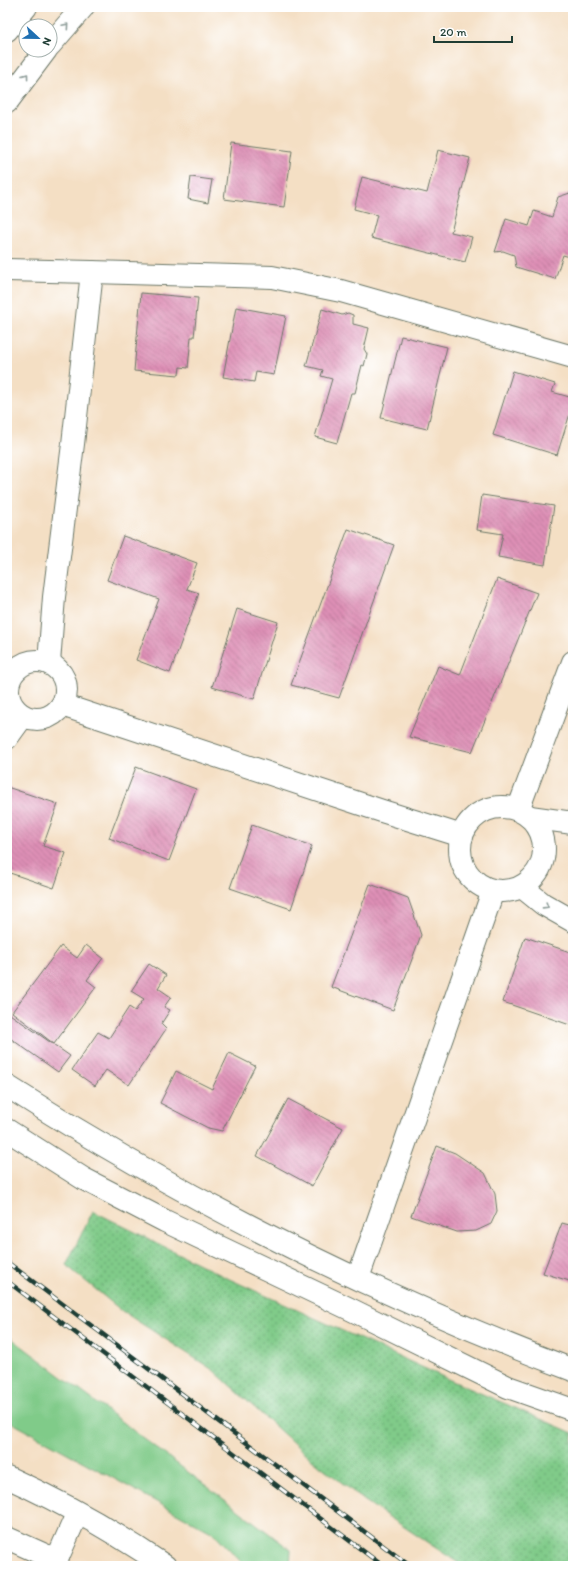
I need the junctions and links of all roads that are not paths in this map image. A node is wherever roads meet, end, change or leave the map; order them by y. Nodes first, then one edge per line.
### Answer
1 (83, 7) edge
2 (58, 36) edge
3 (40, 58) edge
4 (7, 102) edge
5 (7, 270) edge
6 (92, 272) junction
7 (573, 357) edge
8 (573, 662) edge
9 (49, 663) junction
10 (7, 686) edge
11 (62, 705) junction
12 (23, 716) junction
13 (7, 738) edge
14 (524, 814) junction
15 (573, 823) edge
16 (462, 836) junction
17 (522, 887) junction
18 (493, 891) junction
19 (573, 921) edge
20 (7, 1086) edge
21 (7, 1130) edge
22 (358, 1278) junction
23 (573, 1370) edge
24 (573, 1410) edge
25 (7, 1477) edge
26 (77, 1514) junction
27 (7, 1538) edge
28 (55, 1563) edge
29 (165, 1566) edge

2 -> 1 street
4 -> 3 street
5 - 6 street
6 - 7 street
6 - 9 street
8 - 14 street
9 - 10 street
9 - 11 street
10 - 12 street
11 - 12 street
11 - 16 street
12 - 13 street
14 - 15 street
14 - 16 street
14 - 17 street
16 - 18 street
17 - 18 street
17 -> 19 street
18 - 22 street
20 - 22 street
21 - 24 street
22 - 23 street
25 - 26 street
26 - 28 street
26 - 29 street
27 - 28 street

